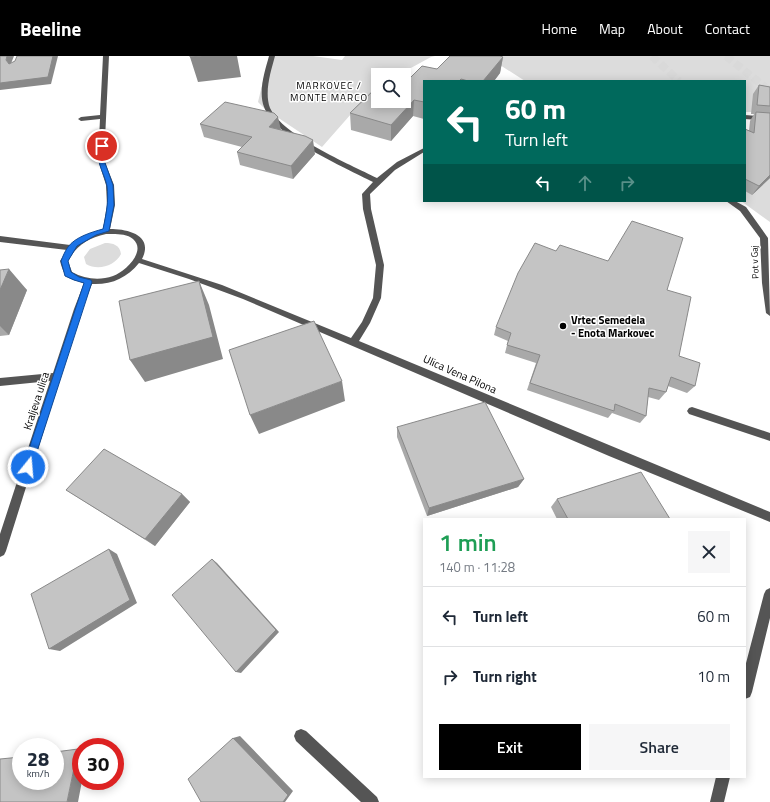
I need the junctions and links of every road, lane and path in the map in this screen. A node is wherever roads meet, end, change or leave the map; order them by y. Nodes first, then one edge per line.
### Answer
1 (106, 56) edge
2 (272, 56) edge
3 (103, 117) junction
4 (746, 117) edge
5 (82, 119) dead end
6 (770, 119) edge
7 (423, 150) edge
8 (377, 181) junction
9 (732, 202) edge
10 (106, 231) junction
11 (767, 238) edge
12 (0, 239) edge
13 (71, 248) junction
14 (137, 260) junction
15 (89, 282) junction
16 (770, 314) edge
17 (353, 343) junction
18 (57, 376) junction
19 (0, 382) edge
20 (692, 411) dead end
21 (770, 437) edge
22 (770, 517) edge
23 (0, 551) edge
24 (770, 594) edge
25 (746, 688) edge
26 (301, 736) dead end
27 (723, 778) edge
28 (372, 802) edge
29 (717, 802) edge

1 - 3 street
2 - 8 street
3 - 5 street
3 - 10 street
4 - 6 street
7 - 8 street
8 - 17 street
9 - 11 street, Pot v Gaj
10 - 13 street
10 - 14 street
11 - 16 street, Pot v Gaj
12 - 13 street
13 - 15 street
14 - 15 street
14 - 17 street, Ulica Vena Pilona
15 - 18 street, Kraljeva ulica
17 - 22 street, Ulica Vena Pilona
18 - 19 street
18 - 23 street, Kraljeva ulica
20 - 21 street
24 - 25 street
26 - 28 street
27 - 29 street

